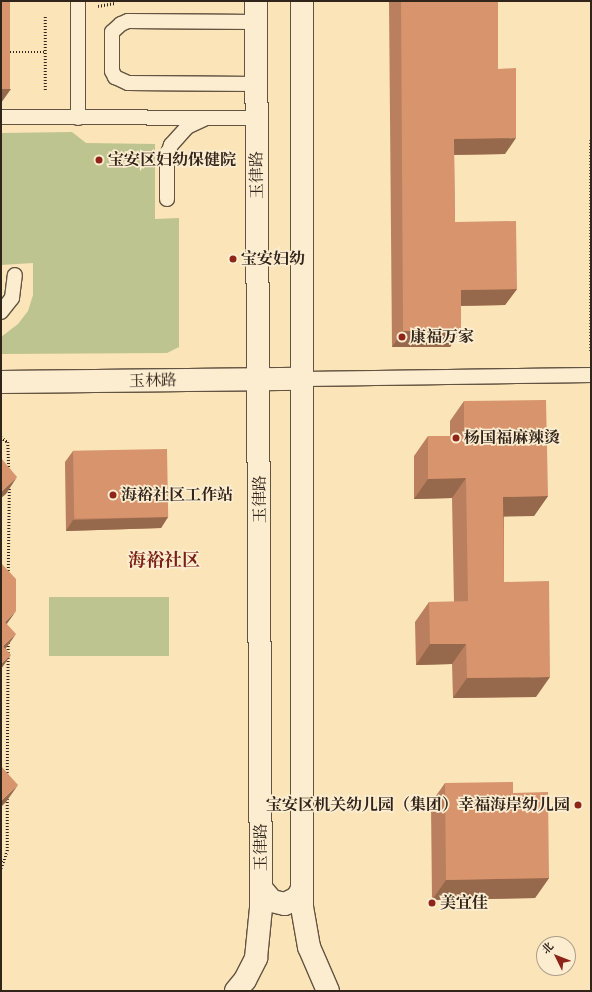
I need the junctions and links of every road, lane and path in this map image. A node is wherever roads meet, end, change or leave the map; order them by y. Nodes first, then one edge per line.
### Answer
1 (78, 1) edge
2 (256, 1) edge
3 (302, 1) edge
4 (119, 3) dead end
5 (94, 10) dead end
6 (45, 15) dead end
7 (256, 22) junction
8 (1, 52) edge
9 (45, 52) junction
10 (256, 84) junction
11 (45, 90) dead end
12 (1, 117) edge
13 (78, 118) junction
14 (207, 118) junction
15 (256, 118) junction
16 (591, 140) edge
17 (167, 199) dead end
18 (15, 275) dead end
19 (1, 312) edge
20 (591, 351) edge
21 (591, 375) edge
22 (304, 379) junction
23 (259, 380) junction
24 (1, 382) edge
25 (1, 437) edge
26 (9, 478) edge
27 (9, 486) edge
28 (8, 581) edge
29 (8, 637) edge
30 (7, 780) edge
31 (7, 796) edge
32 (1, 868) edge
33 (261, 888) junction
34 (302, 889) junction
35 (236, 991) edge
36 (328, 991) edge

1 - 13 lane
2 - 7 main road, 玉律路
3 - 22 main road
4 - 5 path
6 - 9 path
7 - 10 main road, 玉律路
7 - 10 lane
8 - 9 path
9 - 11 path
10 - 15 main road, 玉律路
12 - 13 lane
13 - 14 lane
14 - 15 lane
14 - 17 lane
15 - 23 main road, 玉律路
16 - 20 path
18 - 19 lane
21 - 22 lane
22 - 23 main road, 玉林路
22 - 34 main road
23 - 24 main road, 玉林路
23 - 33 main road, 玉律路
25 - 26 path
27 - 28 path
29 - 30 path
31 - 32 path
33 - 34 main road
33 - 35 main road, 玉律路
34 - 36 main road

